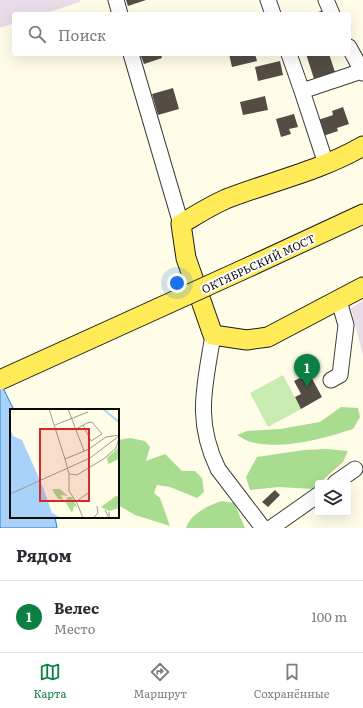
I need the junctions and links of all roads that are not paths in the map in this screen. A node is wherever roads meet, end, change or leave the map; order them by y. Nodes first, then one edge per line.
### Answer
1 (116, 0) edge
2 (268, 0) edge
3 (326, 0) edge
4 (119, 12) edge
5 (272, 12) edge
6 (331, 12) edge
7 (351, 51) edge
8 (132, 56) edge
9 (289, 56) edge
10 (362, 71) edge
11 (302, 90) junction
12 (363, 146) edge
13 (326, 164) junction
14 (363, 214) edge
15 (181, 224) junction
16 (363, 287) edge
17 (339, 301) junction
18 (213, 335) junction
19 (0, 380) edge
20 (332, 380) dead end
21 (355, 469) dead end
22 (339, 480) edge
23 (315, 497) edge
24 (263, 528) edge
25 (271, 528) edge

1 - 4 street
2 - 5 street
3 - 6 street
7 - 10 street
8 - 15 street
9 - 11 street
10 - 11 street
11 - 13 street
12 - 13 main road
13 - 15 main road
14 - 19 main road, ОКТЯБРЬСКИЙ МОСТ, bridge
15 - 18 main road
16 - 17 main road
17 - 18 main road
17 - 20 street
18 - 24 street
21 - 22 street
23 - 25 street

